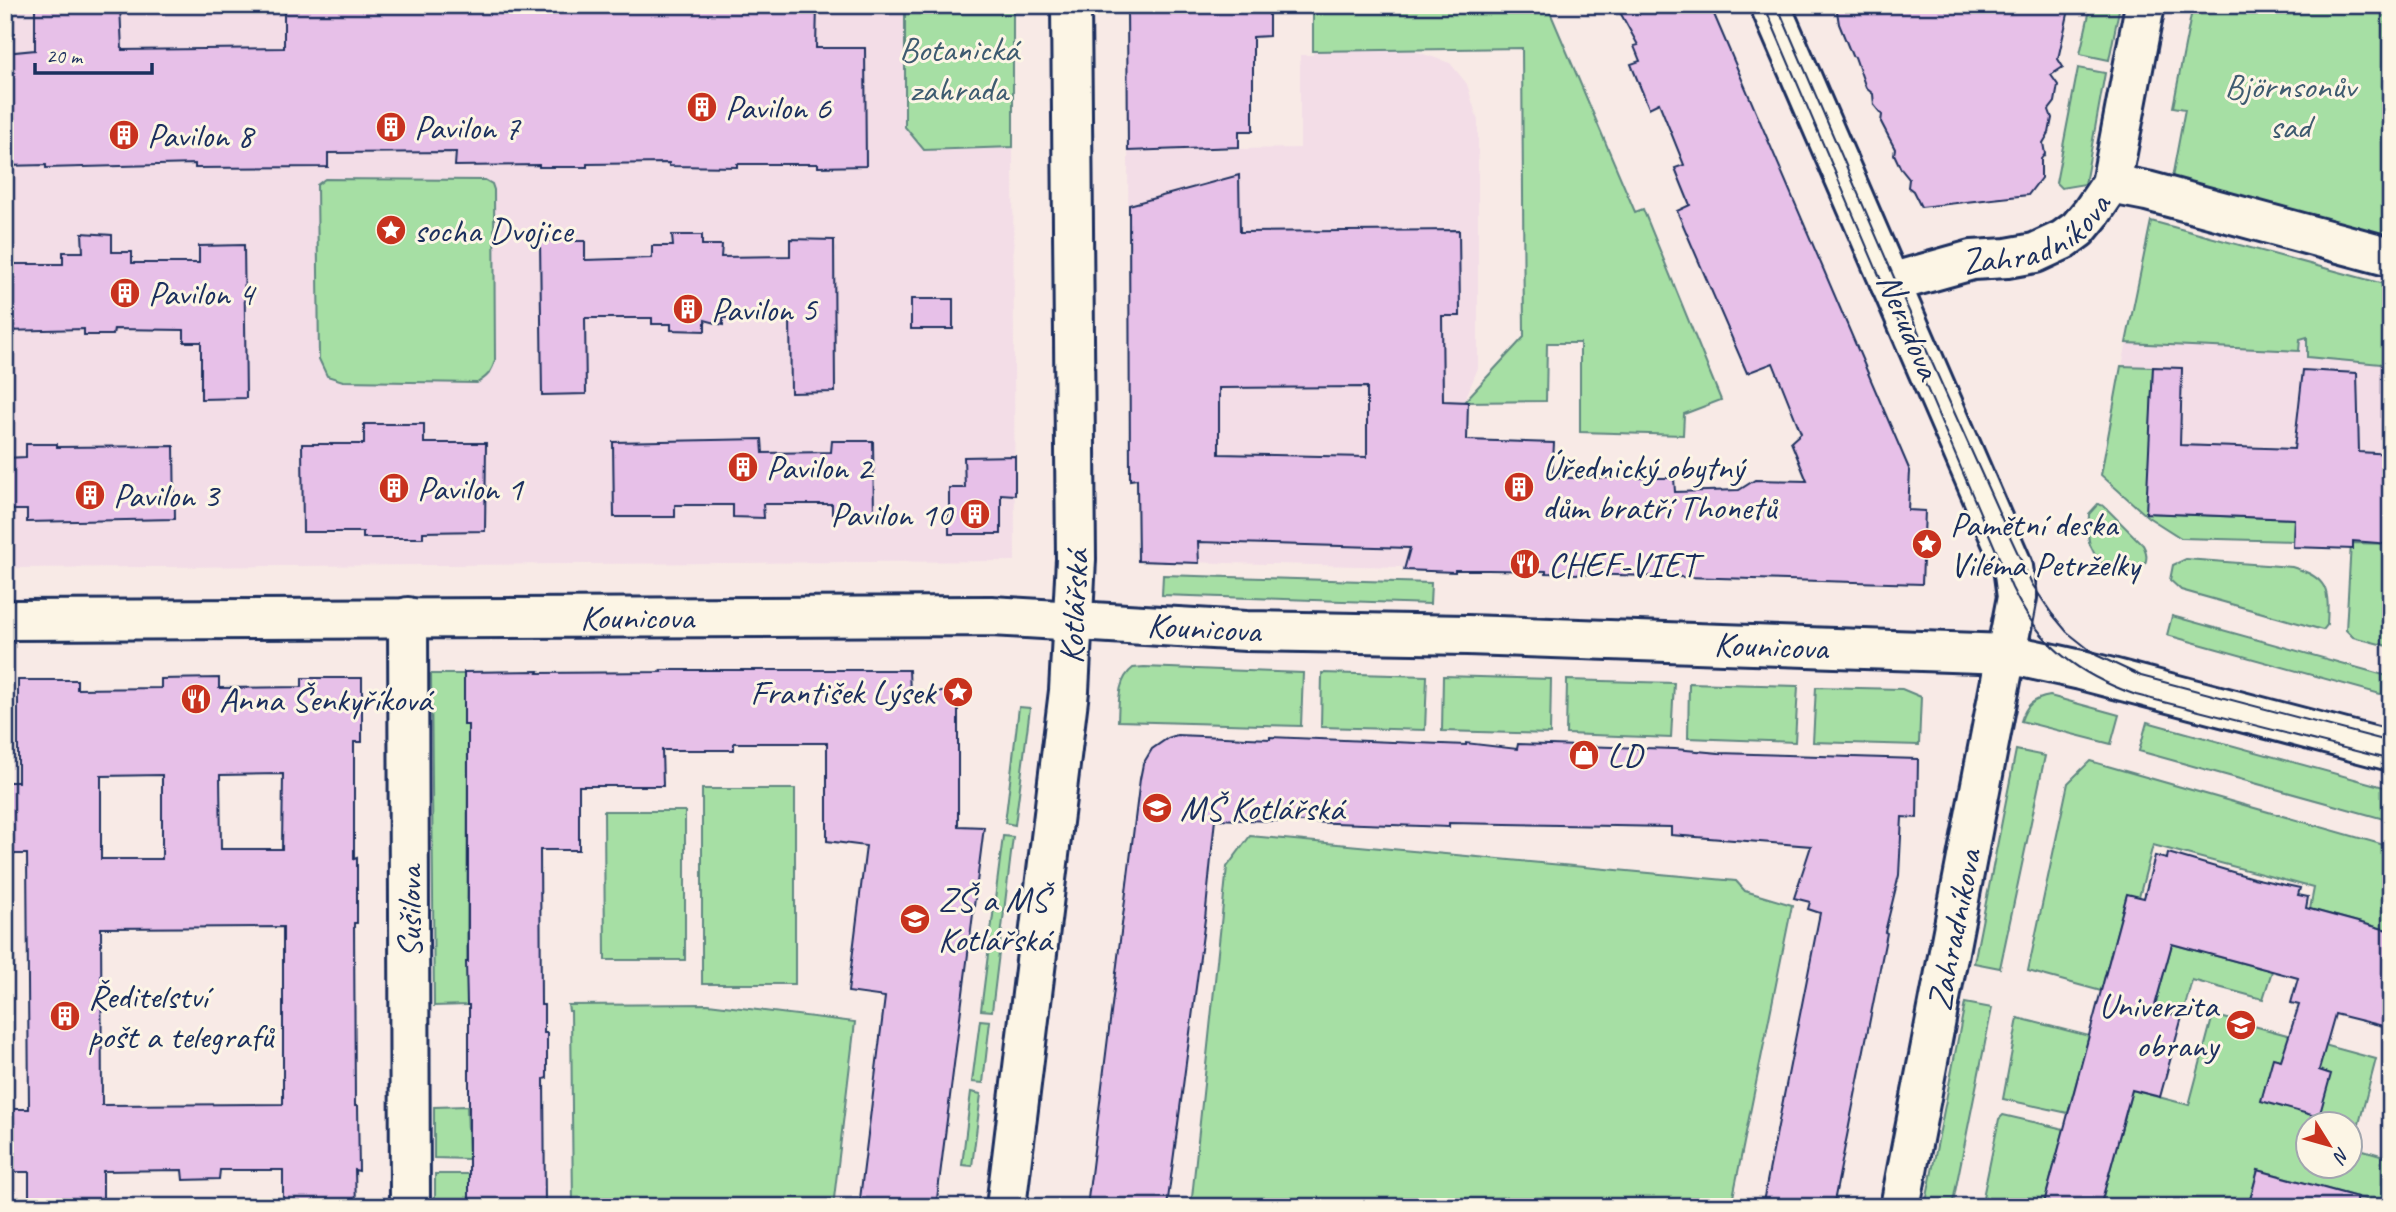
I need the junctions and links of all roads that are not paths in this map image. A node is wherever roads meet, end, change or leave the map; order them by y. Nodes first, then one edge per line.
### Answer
1 (1071, 5) edge
2 (1770, 5) edge
3 (2145, 5) edge
4 (2111, 184) junction
5 (2391, 257) edge
6 (1890, 284) junction
7 (408, 617) junction
8 (5, 620) edge
9 (1073, 621) junction
10 (2008, 654) junction
11 (2391, 751) edge
12 (410, 1207) edge
13 (1006, 1207) edge
14 (1900, 1207) edge

1 - 9 street, Kotlářská
2 - 6 street, Nerudova
3 - 4 street, Zahradníkova
4 - 5 street
4 - 6 street, Zahradníkova
6 - 10 street, Nerudova
7 - 8 street, Kounicova
7 - 9 street, Kounicova
7 - 12 street, Sušilova
9 - 10 street, Kounicova
9 - 13 street, Kotlářská
10 - 11 street, Kounicova
10 - 14 street, Zahradníkova

